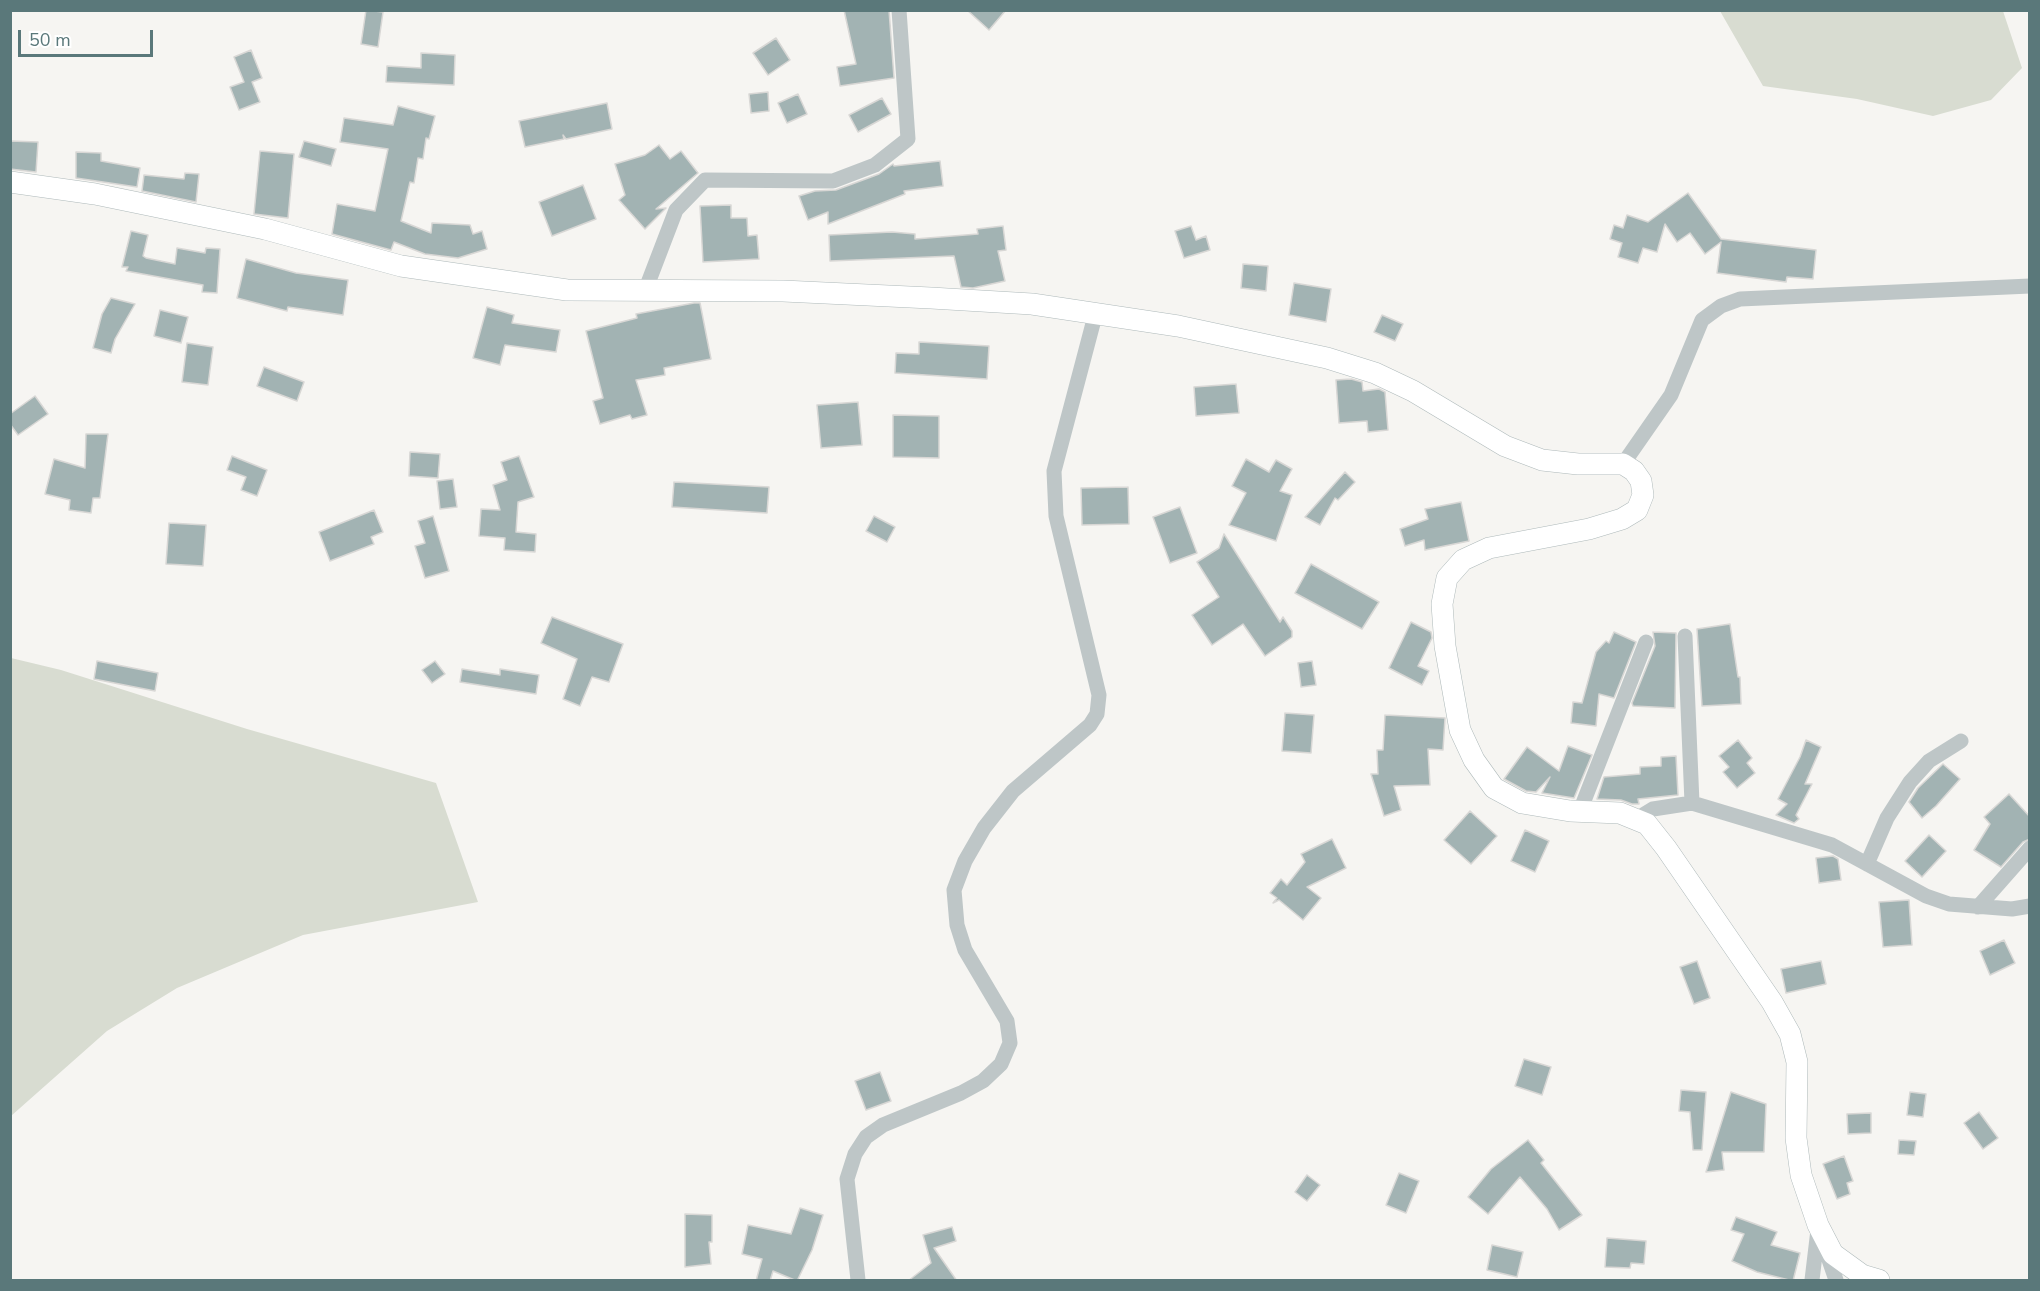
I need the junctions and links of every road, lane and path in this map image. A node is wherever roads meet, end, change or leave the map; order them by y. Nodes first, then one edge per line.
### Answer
1 (899, 10) edge
2 (10, 182) edge
3 (2030, 286) edge
4 (645, 291) junction
5 (1096, 312) junction
6 (1623, 464) junction
7 (1685, 636) dead end
8 (1646, 642) dead end
9 (1961, 741) dead end
10 (1692, 803) junction
11 (1580, 811) junction
12 (1635, 820) junction
13 (2030, 848) edge
14 (1867, 864) junction
15 (2030, 906) edge
16 (1978, 907) junction
17 (1818, 1225) junction
18 (858, 1281) edge
19 (1812, 1281) edge
20 (1836, 1281) edge
21 (1879, 1281) edge

1 - 4 street
2 - 4 street
3 - 6 street
4 - 5 street
5 - 6 street
5 - 18 street
6 - 11 street
7 - 10 street
8 - 11 street
9 - 14 street
10 - 12 street
10 - 14 street
11 - 12 street
12 - 17 street
13 - 16 street
14 - 16 street
15 - 16 street
17 - 19 street
17 - 20 street
17 - 21 street

